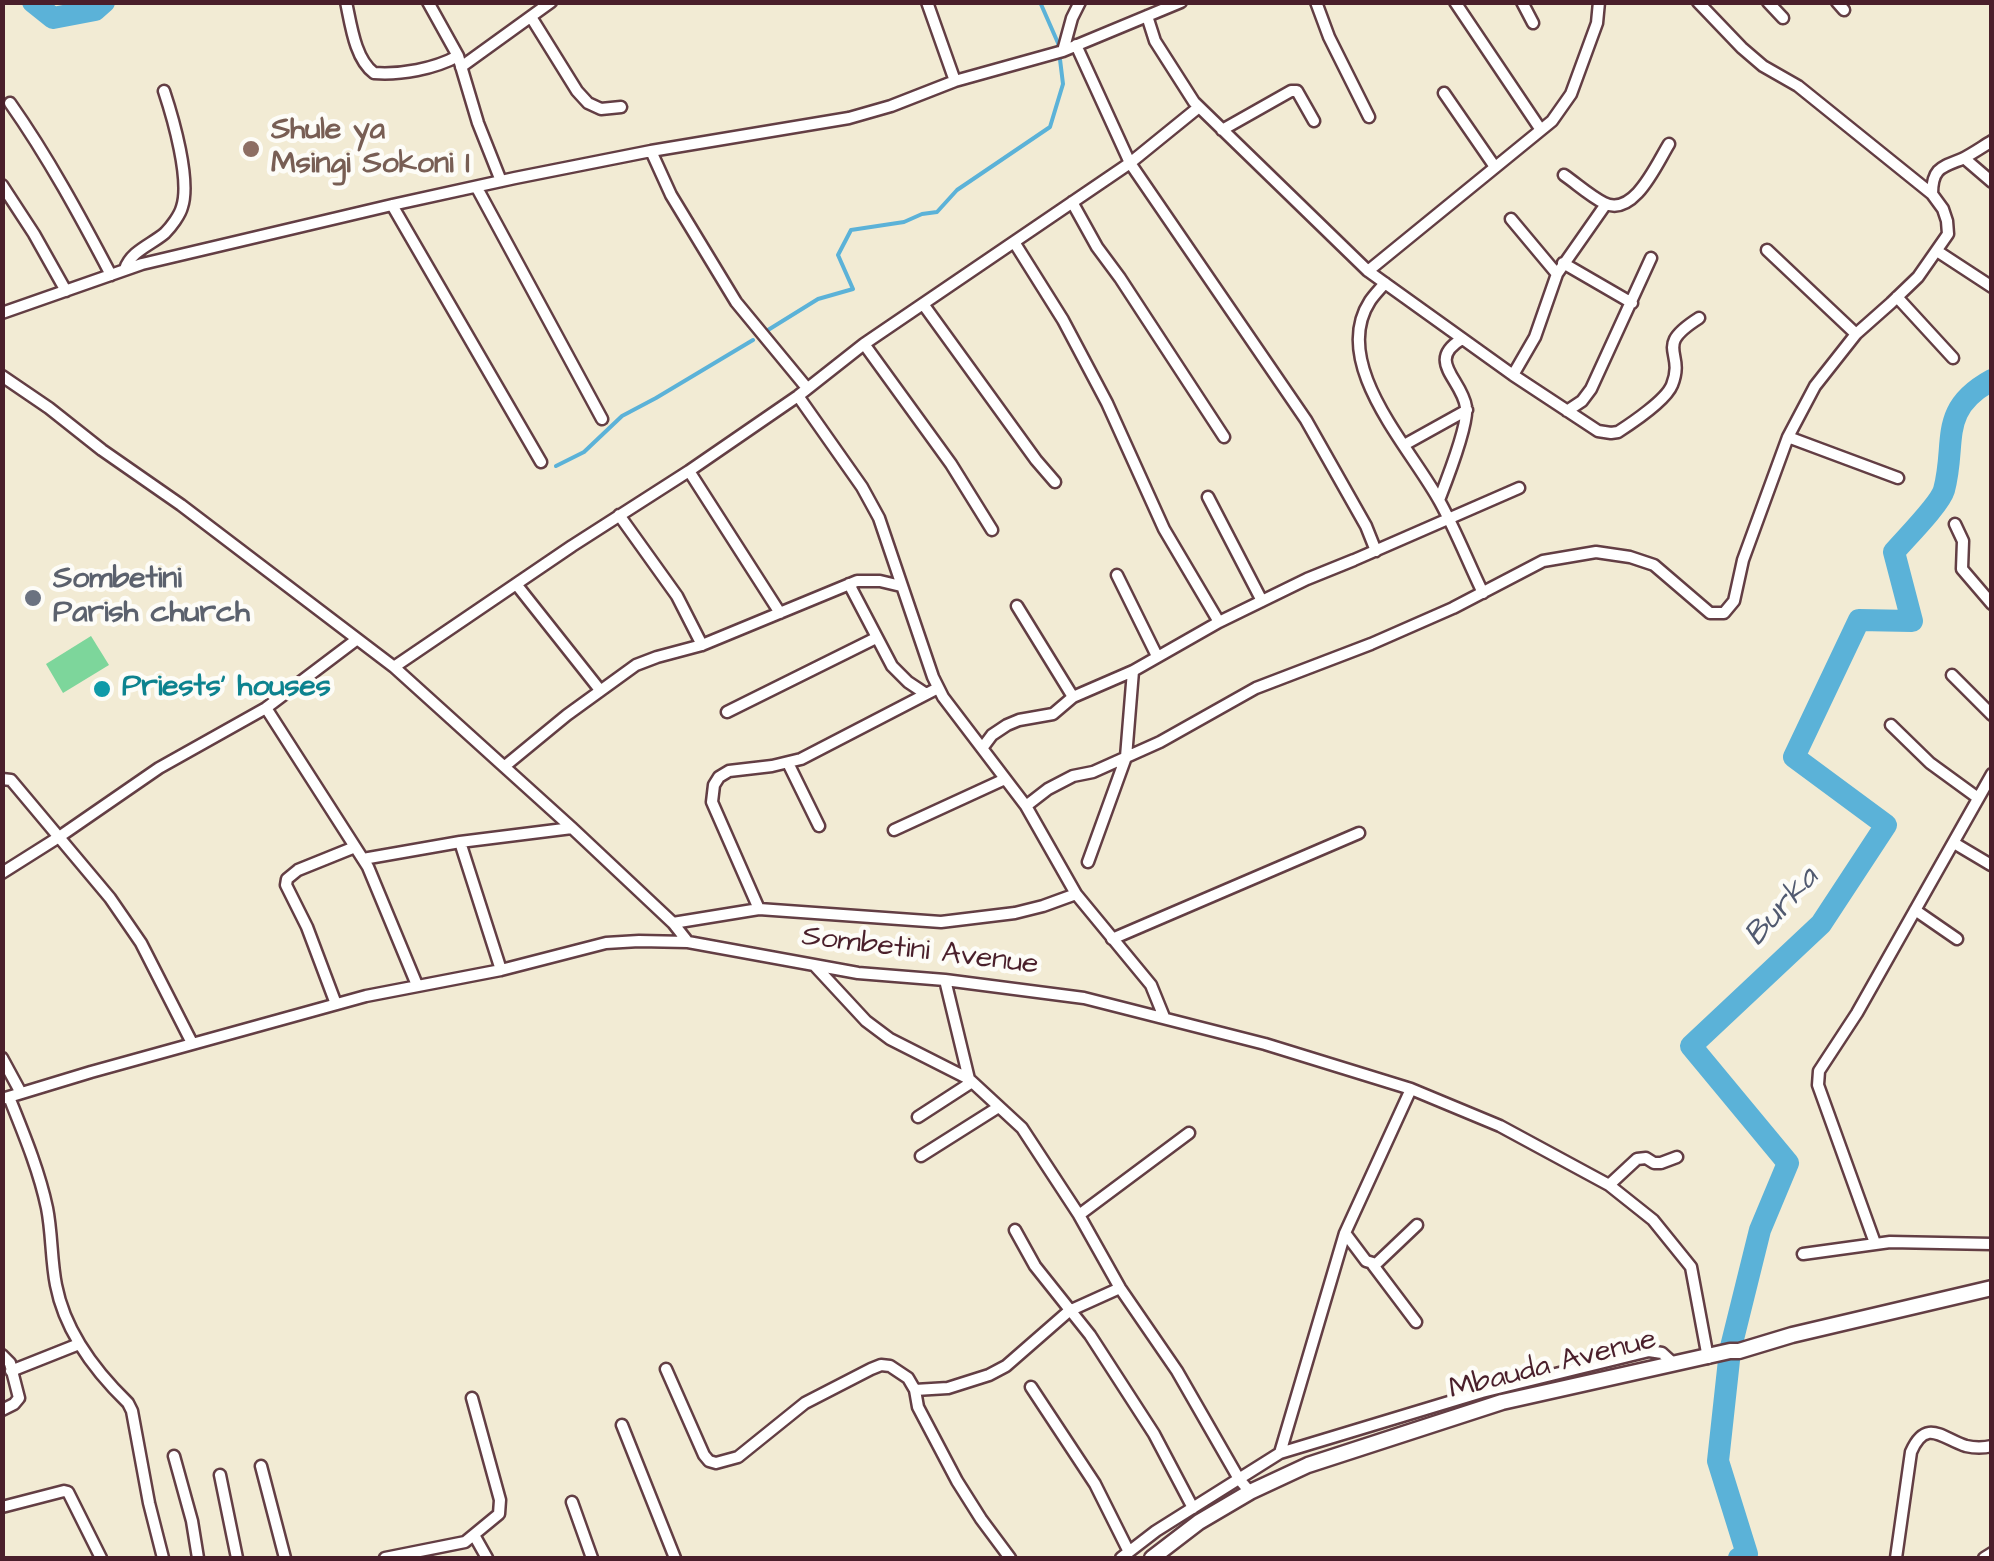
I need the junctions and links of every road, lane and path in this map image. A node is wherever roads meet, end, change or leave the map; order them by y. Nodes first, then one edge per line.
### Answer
1 (346, 2) edge
2 (428, 2) edge
3 (552, 2) edge
4 (927, 2) edge
5 (1080, 2) edge
6 (1181, 2) edge
7 (1316, 2) edge
8 (1455, 2) edge
9 (1522, 2) edge
10 (1599, 2) edge
11 (1698, 2) edge
12 (1768, 2) edge
13 (1152, 14) junction
14 (531, 17) junction
15 (1783, 18) dead end
16 (1533, 23) dead end
17 (1076, 45) junction
18 (1059, 52) junction
19 (459, 61) junction
20 (955, 81) junction
21 (164, 91) dead end
22 (1444, 94) dead end
23 (10, 103) dead end
24 (621, 107) dead end
25 (1199, 108) junction
26 (1369, 117) dead end
27 (1314, 120) dead end
28 (1222, 130) junction
29 (1542, 130) junction
30 (1992, 140) edge
31 (1669, 144) dead end
32 (651, 151) junction
33 (1964, 158) junction
34 (1130, 163) junction
35 (1495, 168) junction
36 (1564, 175) dead end
37 (501, 181) junction
38 (1992, 182) edge
39 (2, 186) edge
40 (478, 188) junction
41 (1932, 194) junction
42 (1072, 202) junction
43 (1606, 204) junction
44 (392, 206) junction
45 (1511, 219) dead end
46 (1014, 242) junction
47 (1767, 250) dead end
48 (1937, 252) junction
49 (1651, 258) dead end
50 (1563, 262) junction
51 (125, 269) junction
52 (1368, 271) junction
53 (1557, 274) junction
54 (111, 275) junction
55 (1385, 283) junction
56 (1992, 287) edge
57 (66, 292) junction
58 (1897, 298) junction
59 (1632, 303) junction
60 (923, 304) junction
61 (2, 313) edge
62 (1699, 318) dead end
63 (1856, 334) junction
64 (1462, 339) junction
65 (864, 344) junction
66 (1954, 358) dead end
67 (1512, 375) junction
68 (2, 376) edge
69 (802, 392) junction
70 (1468, 410) junction
71 (1567, 412) junction
72 (602, 420) dead end
73 (1224, 437) dead end
74 (1788, 437) junction
75 (1404, 445) junction
76 (540, 462) dead end
77 (690, 471) junction
78 (1898, 478) dead end
79 (1055, 482) dead end
80 (1519, 488) dead end
81 (1208, 497) dead end
82 (1439, 500) junction
83 (620, 516) junction
84 (1448, 520) junction
85 (1954, 524) dead end
86 (992, 530) dead end
87 (1376, 551) junction
88 (1117, 575) dead end
89 (516, 584) junction
90 (849, 584) junction
91 (901, 586) junction
92 (1483, 592) junction
93 (1262, 601) junction
94 (1992, 604) edge
95 (1016, 606) dead end
96 (780, 613) junction
97 (1219, 622) junction
98 (876, 638) junction
99 (356, 640) junction
100 (702, 645) junction
101 (1157, 656) junction
102 (394, 667) junction
103 (1133, 671) junction
104 (1952, 675) dead end
105 (938, 688) junction
106 (600, 690) junction
107 (926, 694) junction
108 (1074, 697) junction
109 (266, 708) junction
110 (727, 712) dead end
111 (1992, 715) edge
112 (1892, 725) dead end
113 (982, 747) junction
114 (1126, 757) junction
115 (788, 764) junction
116 (505, 766) junction
117 (1992, 774) edge
118 (1005, 778) junction
119 (2, 779) edge
120 (1978, 798) junction
121 (1026, 806) junction
122 (819, 826) dead end
123 (572, 828) junction
124 (894, 830) dead end
125 (1359, 833) dead end
126 (59, 837) junction
127 (460, 842) junction
128 (1954, 844) junction
129 (355, 848) junction
130 (362, 859) junction
131 (1088, 862) dead end
132 (1991, 865) edge
133 (2, 873) edge
134 (1076, 894) junction
135 (759, 910) junction
136 (1915, 910) junction
137 (673, 924) junction
138 (1112, 938) junction
139 (1957, 939) dead end
140 (688, 942) junction
141 (814, 966) junction
142 (502, 970) junction
143 (944, 980) junction
144 (417, 984) junction
145 (336, 1004) junction
146 (1164, 1017) junction
147 (192, 1043) junction
148 (2, 1058) edge
149 (970, 1081) junction
150 (1411, 1088) junction
151 (21, 1093) junction
152 (6, 1098) edge
153 (997, 1108) junction
154 (918, 1117) dead end
155 (1189, 1134) dead end
156 (921, 1156) dead end
157 (1677, 1157) dead end
158 (1609, 1185) junction
159 (1079, 1215) junction
160 (1418, 1226) dead end
161 (1014, 1230) dead end
162 (1345, 1232) junction
163 (1875, 1243) junction
164 (1992, 1244) edge
165 (1803, 1254) dead end
166 (1372, 1264) junction
167 (1120, 1288) junction
168 (1992, 1288) edge
169 (1068, 1310) junction
170 (1416, 1322) dead end
171 (80, 1344) junction
172 (2, 1355) edge
173 (1708, 1358) junction
174 (1674, 1364) junction
175 (666, 1369) dead end
176 (11, 1371) junction
177 (1031, 1388) dead end
178 (915, 1390) junction
179 (472, 1398) dead end
180 (2, 1410) edge
181 (622, 1425) dead end
182 (1992, 1446) edge
183 (1280, 1453) junction
184 (174, 1456) dead end
185 (262, 1466) dead end
186 (220, 1475) dead end
187 (1239, 1478) junction
188 (1250, 1492) junction
189 (572, 1502) dead end
190 (2, 1507) edge
191 (1193, 1508) junction
192 (474, 1535) junction
193 (1992, 1553) edge
194 (1125, 1555) edge
195 (101, 1558) edge
196 (163, 1558) edge
197 (198, 1558) edge
198 (237, 1558) edge
199 (285, 1558) edge
200 (386, 1558) edge
201 (486, 1558) edge
202 (592, 1558) edge
203 (675, 1558) edge
204 (1010, 1558) edge
205 (1152, 1558) edge
206 (1896, 1558) edge
207 (1984, 1558) edge

1 - 19 street
2 - 19 street
3 - 14 street
4 - 20 street
5 - 18 street
6 - 13 street
7 - 26 street
8 - 29 street
9 - 16 street
10 - 29 street
11 - 41 street
12 - 15 street
13 - 17 street
13 - 25 street
14 - 19 street
14 - 24 street
17 - 18 street
17 - 34 street
18 - 20 street
19 - 37 street
20 - 32 street
21 - 51 street
22 - 35 street
23 - 54 street
25 - 28 street
25 - 34 street
27 - 28 street
28 - 52 street
29 - 35 street
30 - 33 street
31 - 43 street
32 - 37 street
32 - 69 street
33 - 38 street
33 - 41 street
34 - 42 street
34 - 87 street
35 - 52 street
36 - 43 street
37 - 40 street
39 - 57 street
40 - 44 street
40 - 72 street
41 - 48 street
42 - 46 street
42 - 73 street
43 - 50 street
44 - 51 street
44 - 76 street
45 - 53 street
46 - 60 street
46 - 97 street
47 - 63 street
48 - 56 street
48 - 58 street
49 - 59 street
50 - 53 street
50 - 59 street
51 - 54 street
52 - 55 street
53 - 67 street
54 - 57 street
55 - 64 street
55 - 75 street
57 - 61 street
58 - 63 street
58 - 66 street
59 - 71 street
60 - 65 street
60 - 79 street
62 - 71 street
63 - 74 street
64 - 67 street
64 - 70 street
65 - 69 street
65 - 86 street
67 - 71 street
68 - 99 street
69 - 77 street
69 - 91 street
70 - 75 street
70 - 82 street
74 - 78 street
74 - 92 street
75 - 82 street
77 - 83 street
77 - 96 street
80 - 84 street
81 - 93 street
82 - 84 street
83 - 89 street
83 - 100 street
84 - 87 street
84 - 92 street
85 - 94 street
87 - 93 street
88 - 101 street
89 - 102 street
89 - 106 street
90 - 91 street
90 - 96 street
90 - 98 street
91 - 105 street
92 - 114 street
93 - 97 street
95 - 108 street
96 - 100 street
97 - 101 street
98 - 107 street
98 - 110 street
99 - 102 street
99 - 109 street
100 - 106 street
101 - 103 street
102 - 116 street
103 - 108 street
103 - 114 street
104 - 111 street
105 - 107 street
105 - 113 street
106 - 116 street
107 - 115 street
108 - 113 street
109 - 126 street
109 - 129 street
112 - 120 street
113 - 118 street
114 - 121 street
114 - 131 street
115 - 122 street
115 - 135 street
116 - 123 street
117 - 120 street
118 - 121 street
118 - 124 street
119 - 126 street
120 - 128 street
121 - 134 street
123 - 127 street
123 - 137 street
125 - 138 street
126 - 133 street
126 - 147 street
127 - 130 street
127 - 142 street
128 - 132 street
128 - 136 street
129 - 130 street
129 - 145 street
130 - 144 street
134 - 135 street
134 - 138 street
135 - 137 street
136 - 139 street
136 - 163 street
137 - 140 street
138 - 146 street
140 - 141 street, Sombetini Avenue
140 - 142 street, Sombetini Avenue
141 - 143 street, Sombetini Avenue
141 - 149 street
142 - 144 street, Sombetini Avenue
143 - 146 street, Sombetini Avenue
143 - 149 street
144 - 145 street, Sombetini Avenue
145 - 147 street, Sombetini Avenue
146 - 150 street, Sombetini Avenue
147 - 151 street, Sombetini Avenue
148 - 151 street
149 - 153 street
149 - 154 street
150 - 158 street, Sombetini Avenue
150 - 162 street
151 - 152 street, Sombetini Avenue
152 - 171 street
153 - 156 street
153 - 159 street
155 - 159 street
157 - 158 street
158 - 173 street, Sombetini Avenue
159 - 167 street
160 - 166 street
161 - 169 street
162 - 166 street
162 - 183 street
163 - 164 street
163 - 165 street
166 - 170 street
167 - 169 street
167 - 187 street
168 - 173 street, Mbauda Avenue
169 - 178 street
169 - 191 street
171 - 176 street
171 - 196 street
172 - 176 street
173 - 174 street, Mbauda Avenue
174 - 183 street
174 - 188 street, Mbauda Avenue
175 - 178 street
176 - 180 street
177 - 194 street
178 - 204 street
179 - 192 street
181 - 203 street
182 - 206 street
183 - 187 street
184 - 197 street
185 - 199 street
186 - 198 street
187 - 188 street
187 - 191 street
188 - 205 street, Mbauda Avenue
189 - 202 street
190 - 195 street
191 - 194 street
192 - 200 street
192 - 201 street
193 - 207 street

